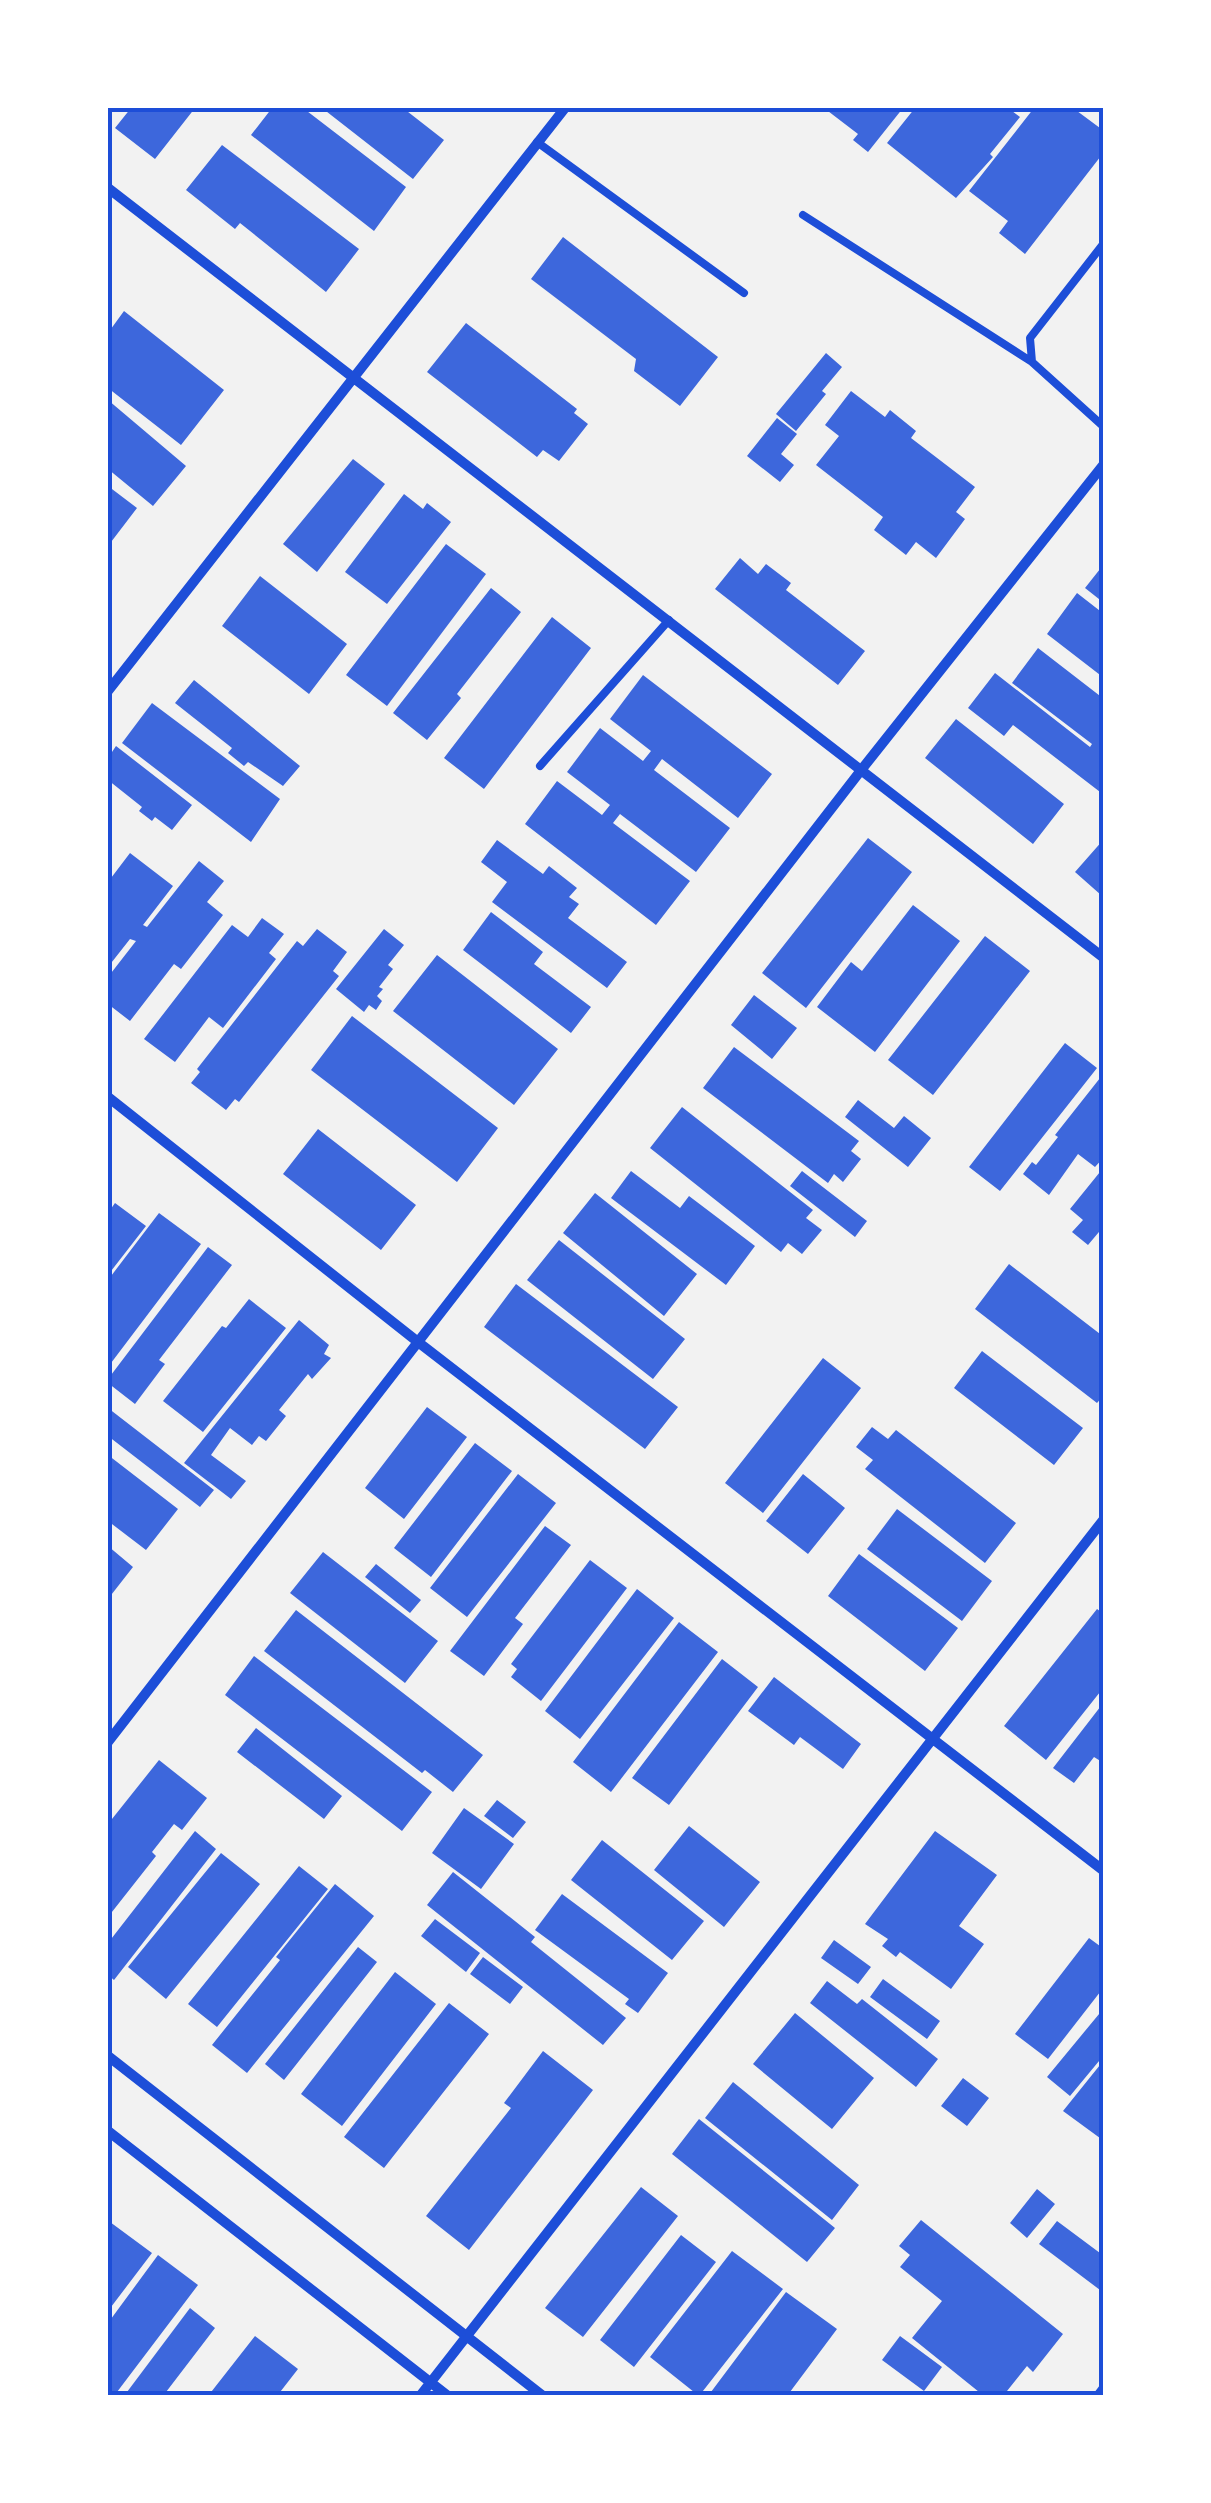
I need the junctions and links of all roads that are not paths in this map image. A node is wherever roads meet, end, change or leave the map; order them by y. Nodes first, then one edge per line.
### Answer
1 (565, 108) edge
2 (537, 142) junction
3 (108, 188) edge
4 (803, 215) dead end
5 (1104, 243) edge
6 (744, 293) dead end
7 (1032, 362) junction
8 (351, 377) junction
9 (1104, 427) edge
10 (1104, 464) edge
11 (669, 620) junction
12 (108, 691) edge
13 (540, 766) dead end
14 (862, 769) junction
15 (1104, 958) edge
16 (108, 1097) edge
17 (418, 1342) junction
18 (1104, 1519) edge
19 (934, 1740) junction
20 (108, 1742) edge
21 (1104, 1872) edge
22 (108, 2056) edge
23 (108, 2131) edge
24 (468, 2336) junction
25 (430, 2382) junction
26 (420, 2396) edge
27 (448, 2396) edge
28 (543, 2396) edge

1 - 2 street
2 - 6 lane
2 - 8 street
3 - 8 street
4 - 7 lane
5 - 7 lane
7 - 9 lane
8 - 11 street
8 - 12 street
10 - 14 street
11 - 13 lane
11 - 14 street
14 - 15 street
14 - 17 street
16 - 17 street
17 - 19 street
17 - 20 street
18 - 19 street
19 - 21 street
19 - 24 street
22 - 24 street
23 - 25 street
24 - 25 street
24 - 28 street
25 - 26 street
25 - 27 street

